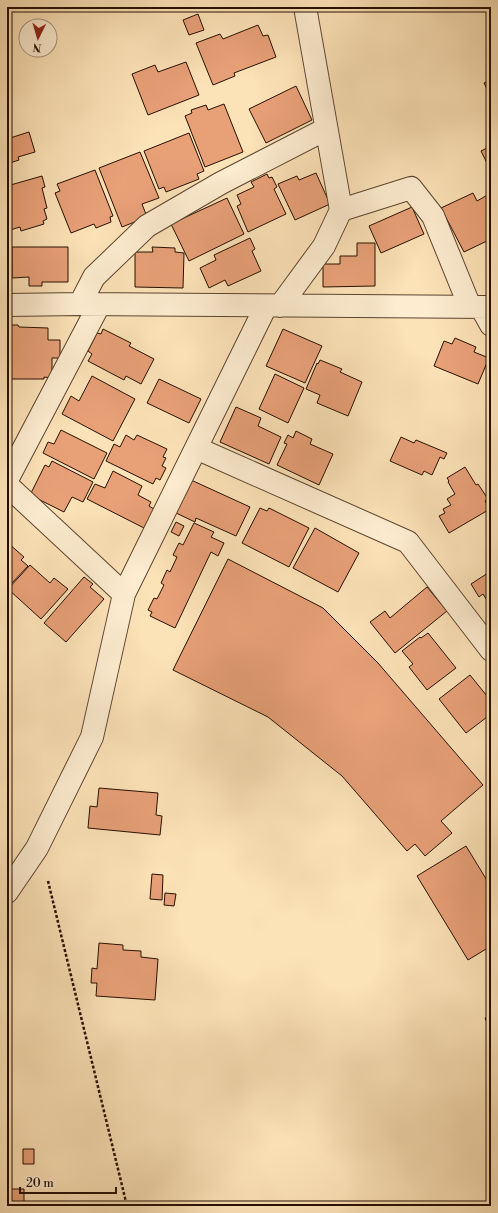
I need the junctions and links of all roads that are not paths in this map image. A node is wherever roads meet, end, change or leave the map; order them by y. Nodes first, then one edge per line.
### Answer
1 (306, 7) edge
2 (326, 129) junction
3 (341, 210) junction
4 (8, 303) edge
5 (90, 304) junction
6 (273, 306) junction
7 (483, 312) edge
8 (196, 448) junction
9 (7, 480) edge
10 (7, 485) edge
11 (124, 594) junction
12 (491, 650) edge
13 (7, 892) edge

1 - 2 street
2 - 3 street
2 - 5 street
3 - 6 street
3 - 7 street
4 - 5 street
5 - 6 street
5 - 9 street
6 - 7 street
6 - 8 street
8 - 11 street
8 - 12 street
10 - 11 street
11 - 13 street

